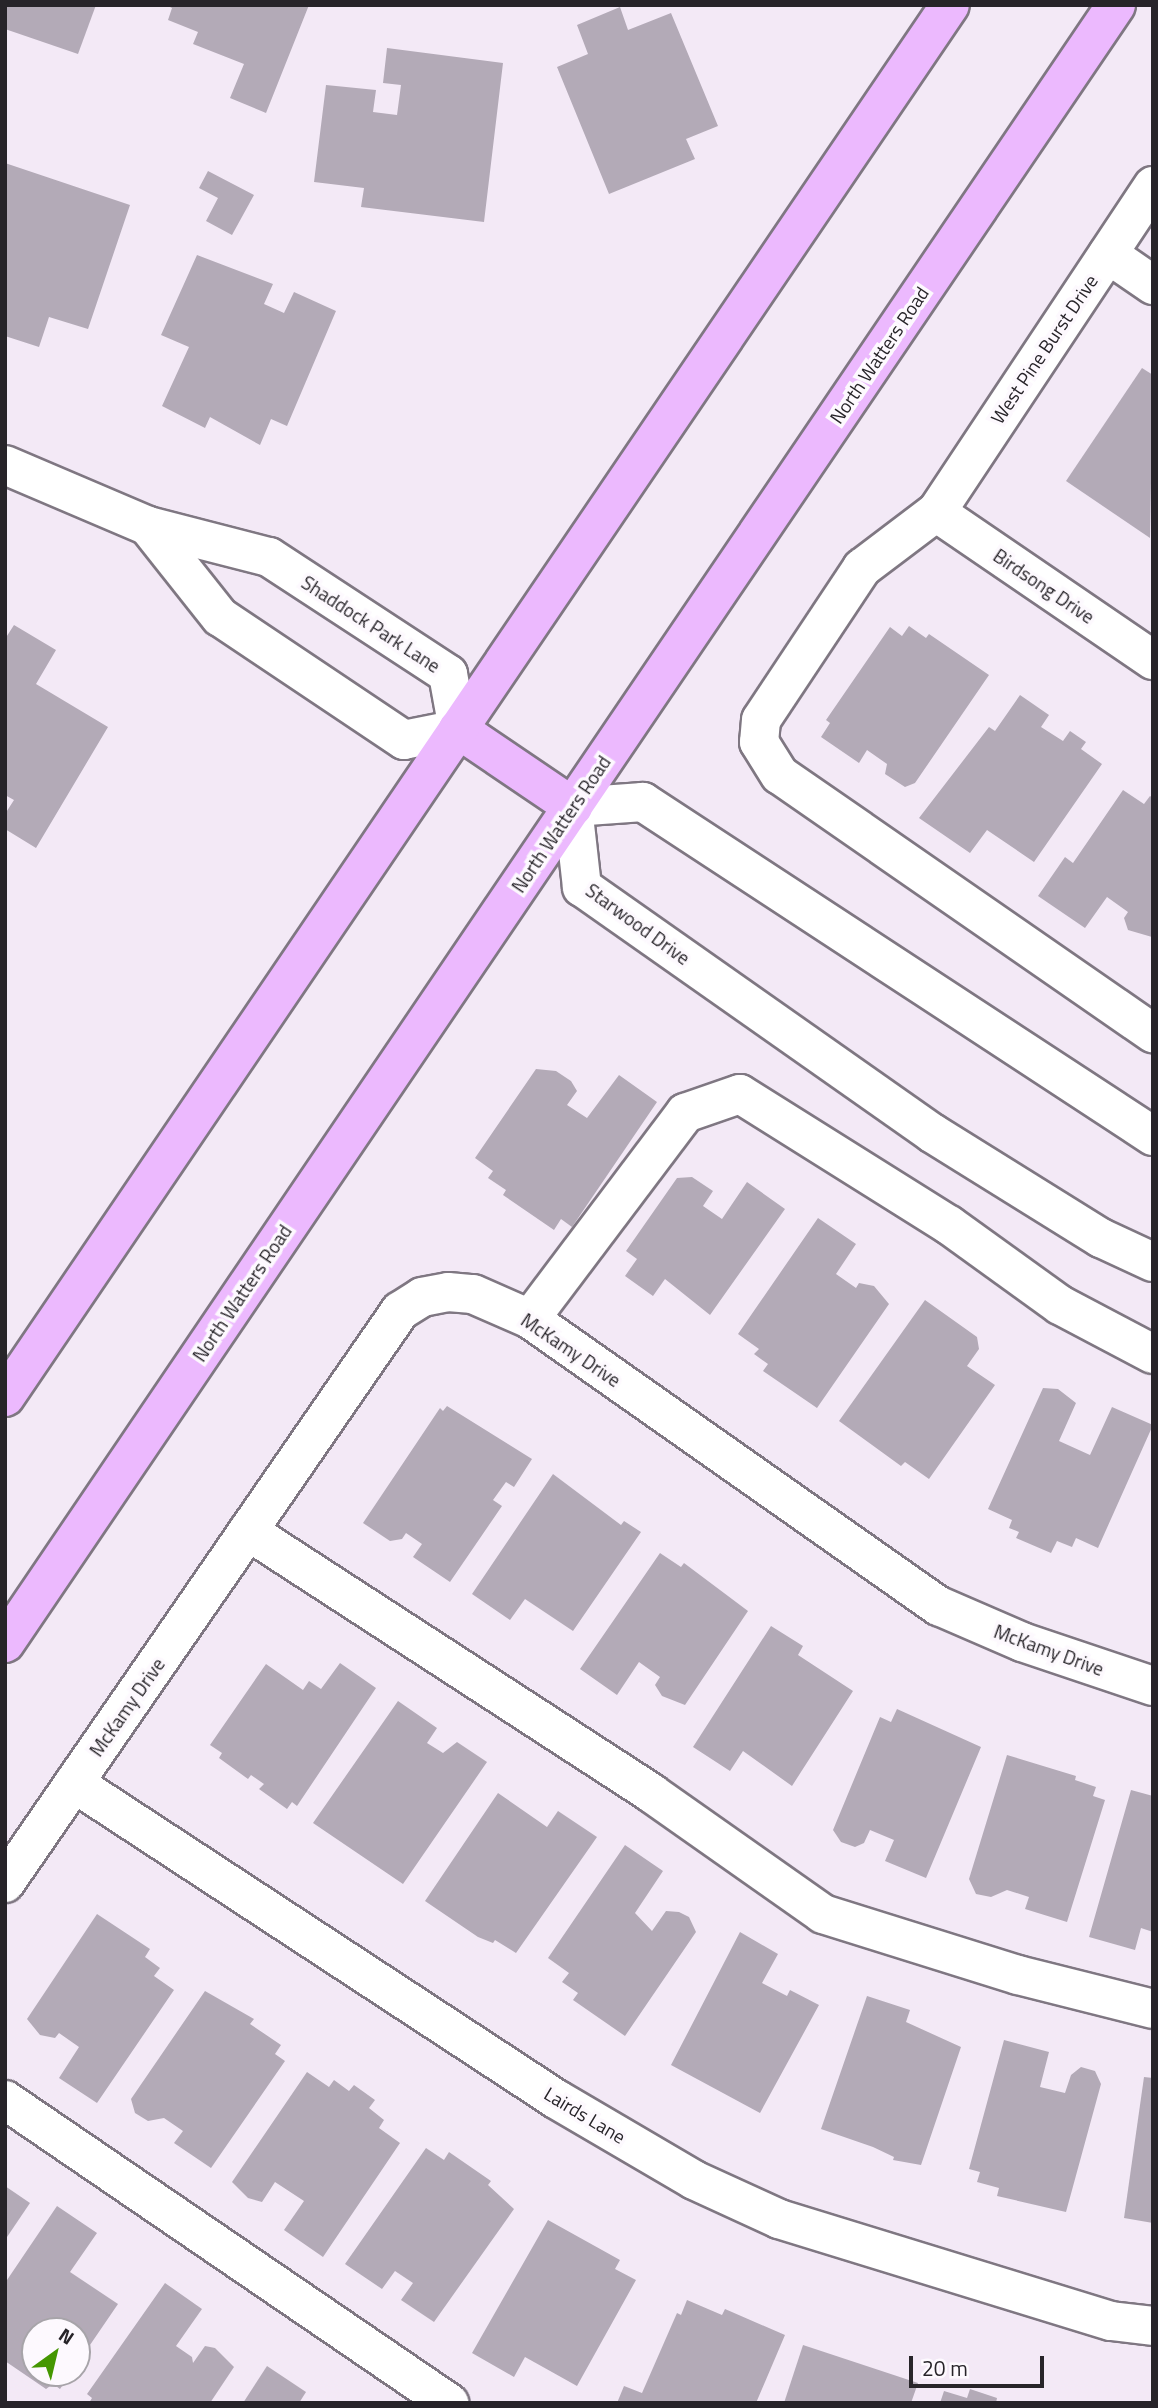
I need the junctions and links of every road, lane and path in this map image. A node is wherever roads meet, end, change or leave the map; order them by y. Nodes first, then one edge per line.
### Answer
1 (950, 5) edge
2 (1116, 5) edge
3 (1153, 186) edge
4 (1108, 254) junction
5 (1153, 285) edge
6 (5, 466) edge
7 (936, 512) junction
8 (148, 526) junction
9 (1153, 660) edge
10 (458, 729) junction
11 (573, 807) junction
12 (1153, 1033) edge
13 (1153, 1136) edge
14 (1153, 1262) edge
15 (530, 1319) junction
16 (1153, 1354) edge
17 (5, 1397) edge
18 (248, 1531) junction
19 (5, 1643) edge
20 (1153, 1686) edge
21 (74, 1783) junction
22 (5, 1884) edge
23 (1153, 2009) edge
24 (5, 2100) edge
25 (1153, 2326) edge
26 (449, 2403) edge

1 - 10 main road
2 - 11 main road, North Watters Road
3 - 4 street, West Pine Burst Drive
4 - 5 street
4 - 7 street, West Pine Burst Drive
6 - 8 street, Shaddock Park Lane
7 - 9 street, Birdsong Drive
7 - 12 street, West Pine Burst Drive
8 - 10 street, Shaddock Park Lane
8 - 10 street, Shaddock Park Lane
10 - 11 main road
10 - 17 main road
11 - 13 street
11 - 14 street, Starwood Drive
11 - 19 main road, North Watters Road
15 - 16 street
15 - 18 street, McKamy Drive
15 - 20 street, McKamy Drive
18 - 21 street, McKamy Drive
18 - 23 street
21 - 22 street, McKamy Drive
21 - 25 street, Lairds Lane
24 - 26 street

